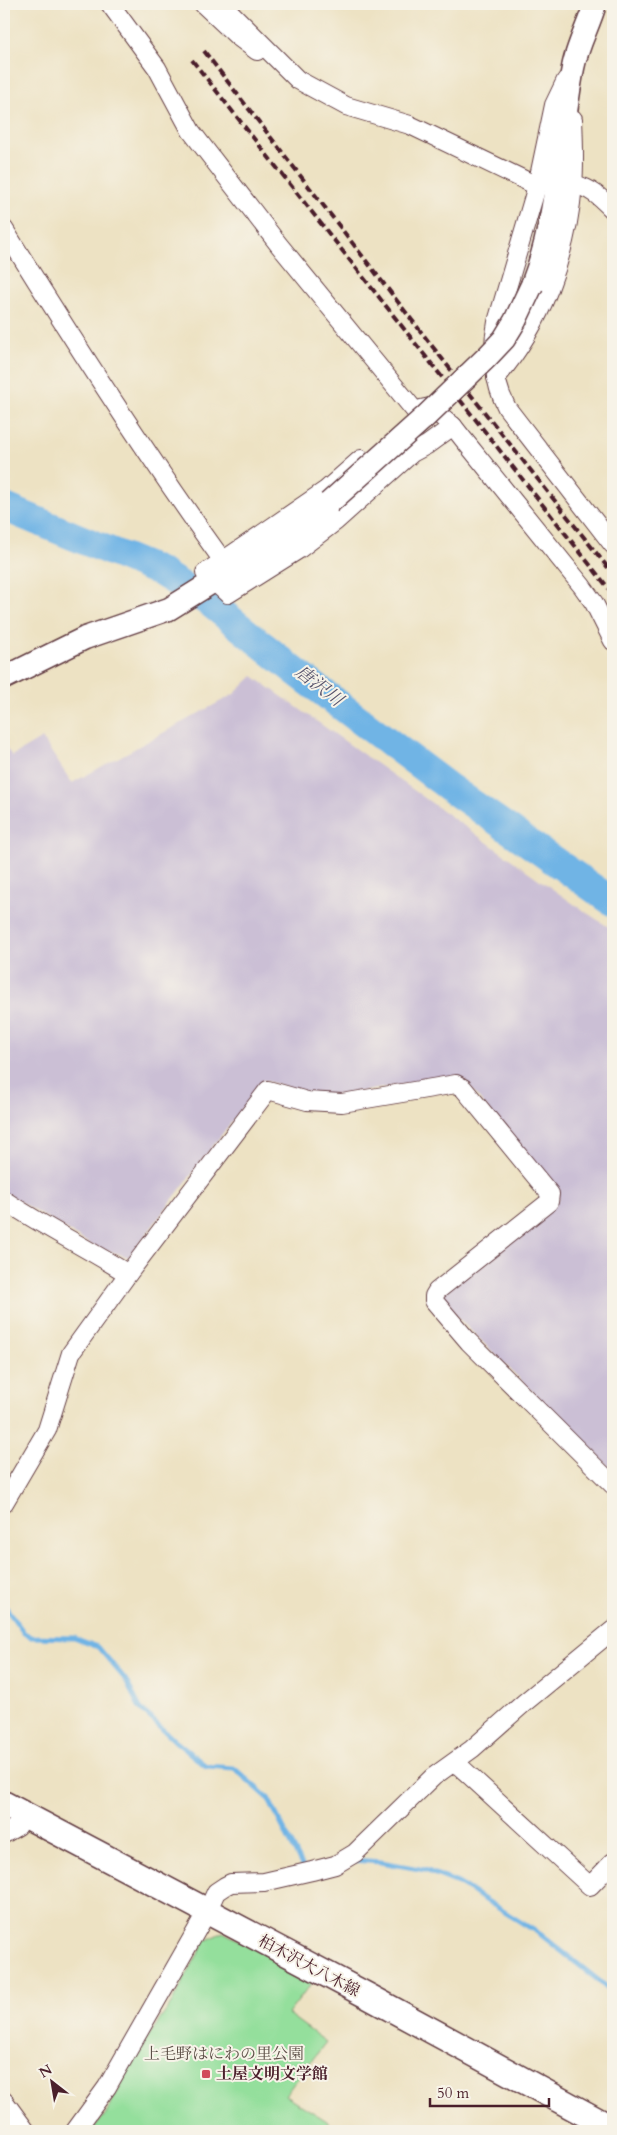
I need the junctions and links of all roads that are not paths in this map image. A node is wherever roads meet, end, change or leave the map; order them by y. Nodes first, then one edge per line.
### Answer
1 (110, 4) edge
2 (203, 4) edge
3 (595, 4) edge
4 (232, 7) edge
5 (278, 61) junction
6 (573, 66) junction
7 (573, 184) junction
8 (537, 186) junction
9 (613, 210) edge
10 (4, 229) edge
11 (505, 297) junction
12 (539, 312) junction
13 (496, 378) junction
14 (415, 411) junction
15 (452, 426) junction
16 (613, 545) edge
17 (223, 560) junction
18 (211, 584) junction
19 (613, 640) edge
20 (4, 678) edge
21 (4, 1200) edge
22 (128, 1274) junction
23 (613, 1485) edge
24 (4, 1503) edge
25 (613, 1630) edge
26 (455, 1762) junction
27 (13, 1809) edge
28 (4, 1834) edge
29 (613, 1862) edge
30 (207, 1912) junction
31 (4, 2101) edge
32 (613, 2129) edge
33 (26, 2131) edge
34 (75, 2131) edge

1 - 14 street
2 - 5 street
3 - 6 street
4 - 5 street
5 - 8 street
6 - 7 street
6 - 8 street
6 - 18 street, bridge
7 - 9 street
7 - 12 street
8 - 11 street
10 - 17 street
11 - 12 street
11 - 13 street
12 - 13 street
13 - 16 street
14 - 15 street
14 - 17 street
15 - 18 street
15 - 19 street
17 - 18 street
18 - 20 street
21 - 22 street
22 - 23 street
22 - 24 street
25 - 26 street
26 - 29 street
26 - 30 street
27 - 28 street
27 - 30 main road, 柏木沢大八木線
30 - 32 main road, 柏木沢大八木線
30 - 34 street
31 - 33 street

